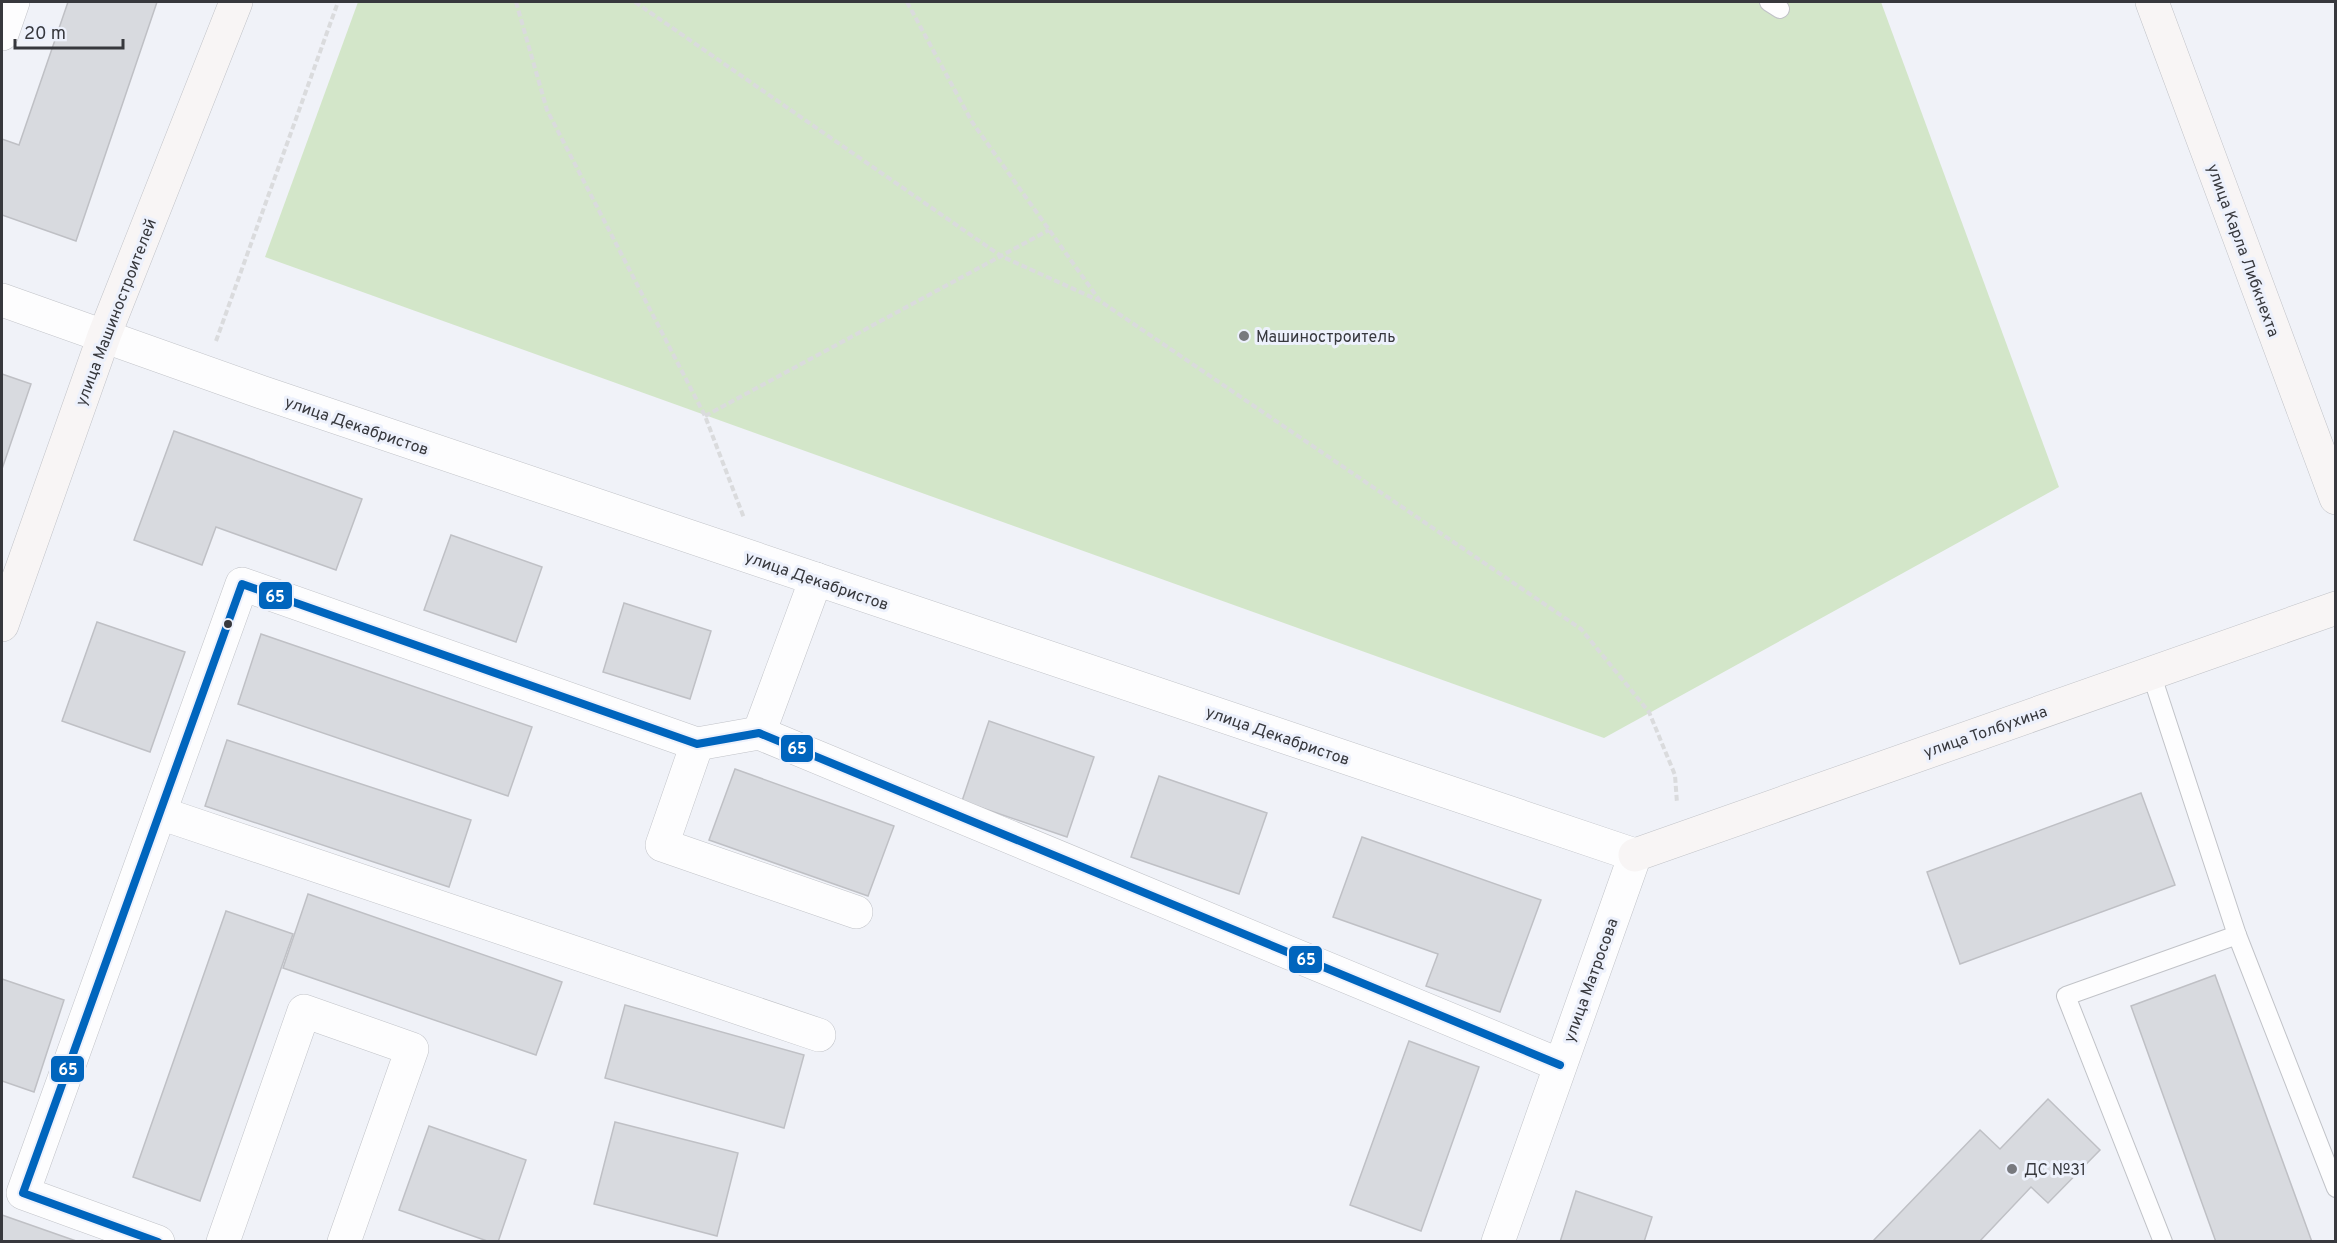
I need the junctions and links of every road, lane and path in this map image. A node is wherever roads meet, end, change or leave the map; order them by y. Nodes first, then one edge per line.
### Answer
1 (13, 2) edge
2 (236, 2) edge
3 (338, 2) edge
4 (516, 2) edge
5 (635, 2) edge
6 (907, 2) edge
7 (2152, 2) edge
8 (2, 34) edge
9 (1049, 230) junction
10 (1001, 256) junction
11 (2, 300) edge
12 (1100, 301) junction
13 (104, 336) junction
14 (205, 372) junction
15 (705, 416) junction
16 (2336, 498) edge
17 (760, 560) junction
18 (816, 579) junction
19 (2336, 608) edge
20 (2, 625) edge
21 (2151, 673) junction
22 (759, 733) junction
23 (697, 744) junction
24 (160, 813) junction
25 (1680, 839) junction
26 (1635, 855) junction
27 (856, 912) dead end
28 (2237, 935) junction
29 (819, 1035) dead end
30 (1560, 1065) junction
31 (2336, 1188) edge
32 (147, 1240) edge
33 (223, 1242) edge
34 (344, 1242) edge
35 (1498, 1242) edge
36 (2163, 1242) edge

1 - 8 street
2 - 13 street, улица Машиностроителей
3 - 14 path
4 - 15 path
5 - 10 path
6 - 9 path
7 - 16 street, улица Карла Либкнехта
9 - 10 path
9 - 12 path
10 - 12 path
10 - 15 path
11 - 13 street, улица Декабристов
12 - 25 path
13 - 14 street, улица Декабристов
13 - 20 street, улица Машиностроителей
14 - 17 street, улица Декабристов
15 - 17 path
17 - 18 street, улица Декабристов
18 - 22 street
18 - 26 street, улица Декабристов
19 - 21 street, улица Толбухина
21 - 25 street, улица Толбухина
21 - 28 lane
22 - 23 street
22 - 30 street
23 - 24 street
23 - 27 street
24 - 29 street
24 - 32 street
25 - 26 street, улица Толбухина
26 - 30 street, улица Матросова
28 - 31 lane
28 - 36 lane
30 - 35 street, улица Матросова
33 - 34 street

